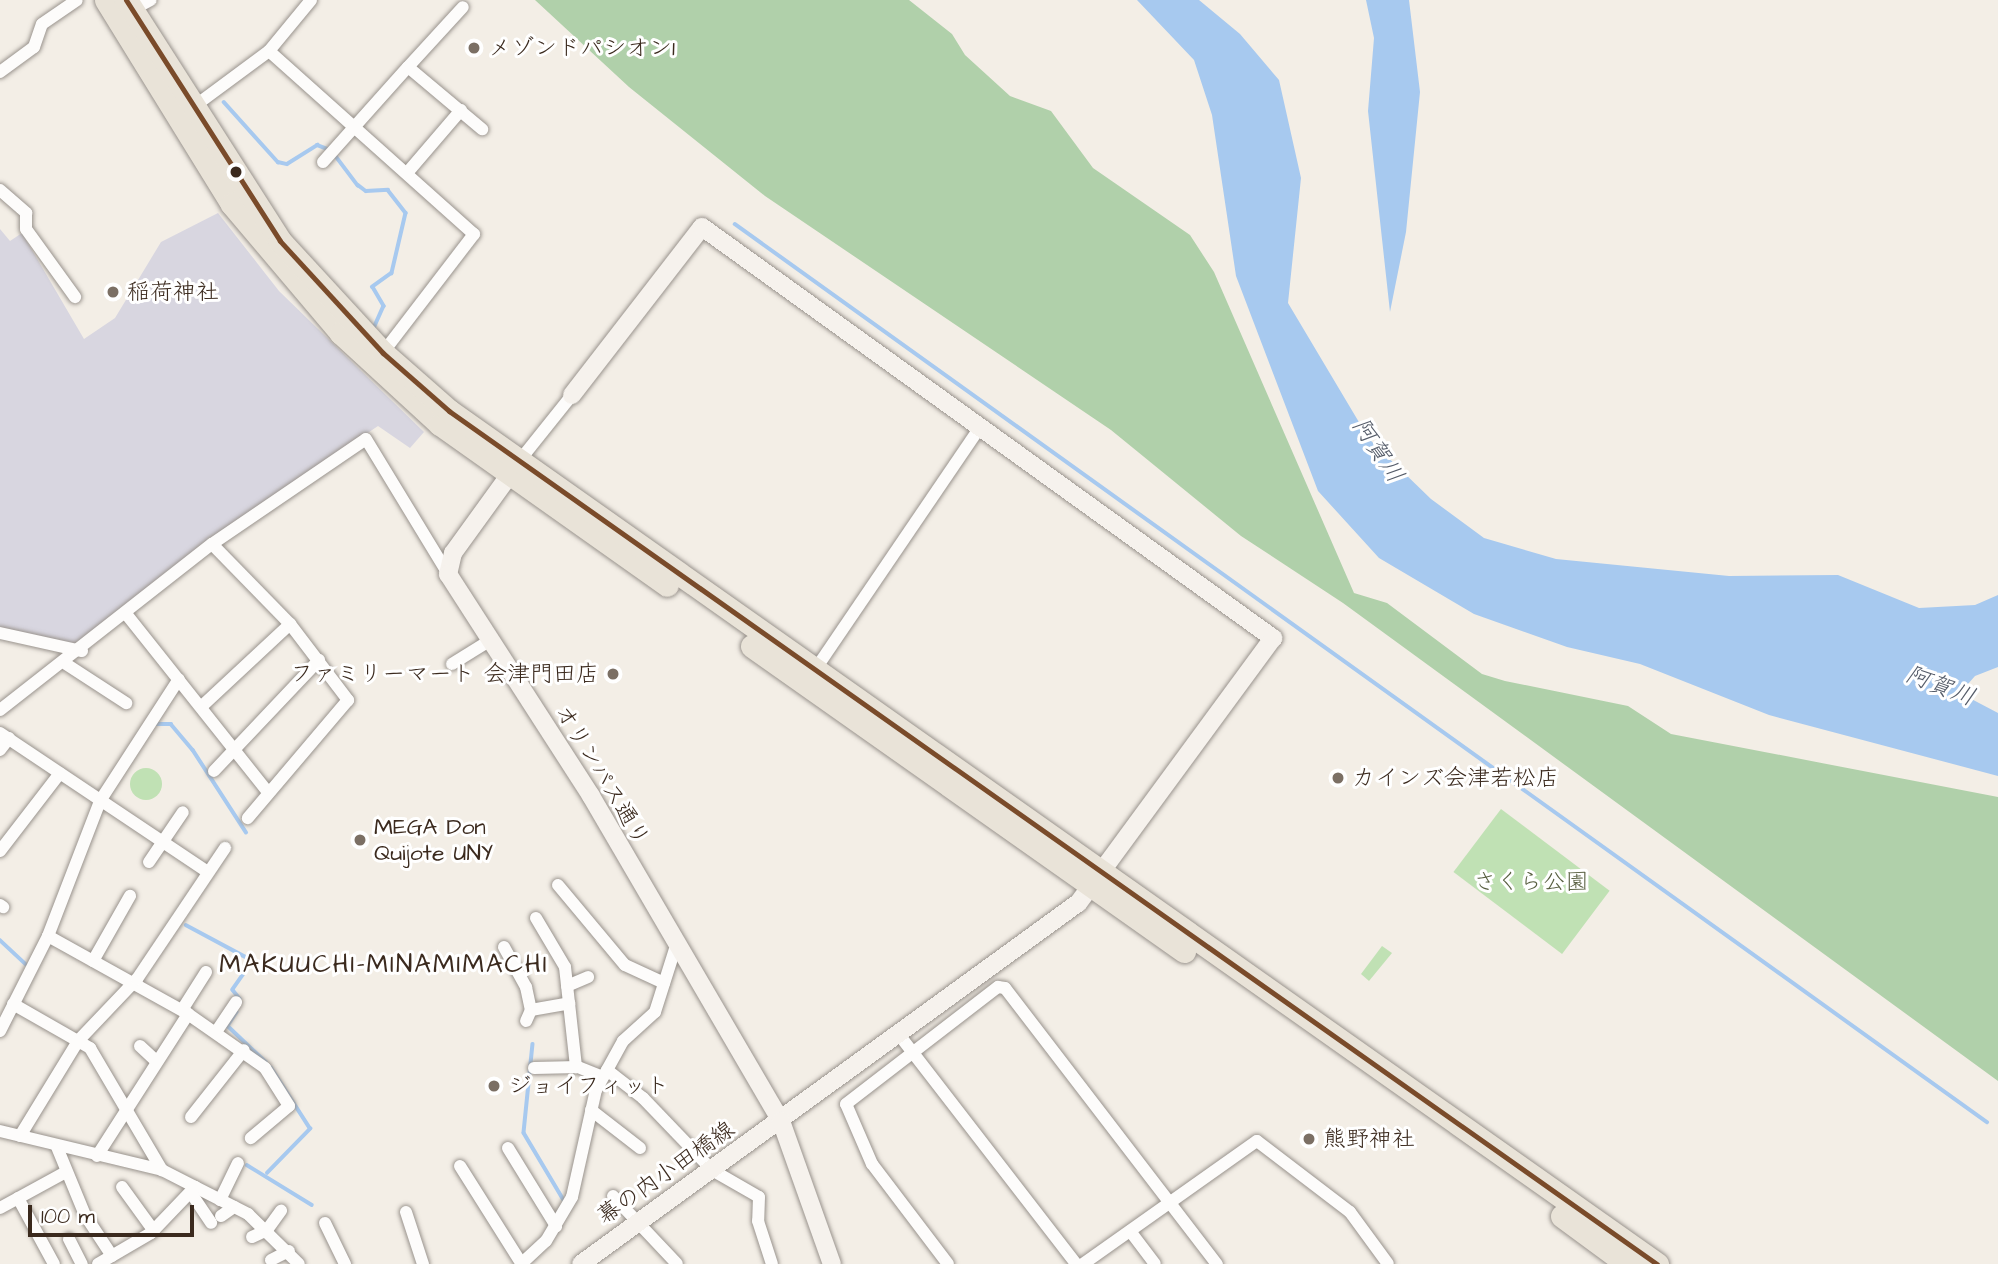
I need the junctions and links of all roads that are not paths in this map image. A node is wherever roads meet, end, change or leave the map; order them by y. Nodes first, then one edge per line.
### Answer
1 (77, 0) edge
2 (106, 0) edge
3 (312, 0) edge
4 (136, 4) edge
5 (463, 7) dead end
6 (269, 51) junction
7 (408, 67) junction
8 (0, 72) edge
9 (461, 110) junction
10 (184, 114) junction
11 (355, 126) junction
12 (482, 129) dead end
13 (329, 155) dead end
14 (407, 173) junction
15 (0, 190) edge
16 (75, 297) dead end
17 (378, 360) junction
18 (572, 395) joint
19 (980, 428) junction
20 (515, 468) junction
21 (212, 544) junction
22 (448, 575) junction
23 (127, 615) junction
24 (290, 624) junction
25 (0, 634) edge
26 (489, 641) junction
27 (82, 651) junction
28 (319, 660) junction
29 (66, 664) junction
30 (452, 664) dead end
31 (815, 670) junction
32 (179, 679) junction
33 (126, 702) dead end
34 (201, 707) junction
35 (0, 710) edge
36 (4, 736) edge
37 (233, 749) junction
38 (0, 750) edge
39 (214, 771) dead end
40 (60, 773) junction
41 (268, 792) junction
42 (100, 801) junction
43 (183, 812) dead end
44 (248, 818) dead end
45 (163, 840) junction
46 (225, 848) dead end
47 (0, 851) edge
48 (149, 862) dead end
49 (208, 872) junction
50 (1096, 881) junction
51 (558, 885) dead end
52 (130, 896) dead end
53 (536, 918) dead end
54 (48, 936) junction
55 (503, 947) dead end
56 (675, 949) junction
57 (93, 961) junction
58 (206, 972) dead end
59 (588, 976) dead end
60 (132, 983) junction
61 (664, 983) junction
62 (567, 986) junction
63 (236, 1002) dead end
64 (569, 1003) junction
65 (13, 1004) junction
66 (185, 1012) junction
67 (0, 1031) edge
68 (216, 1032) junction
69 (900, 1036) junction
70 (78, 1041) junction
71 (140, 1046) dead end
72 (244, 1050) junction
73 (912, 1051) junction
74 (156, 1060) junction
75 (576, 1068) junction
76 (534, 1069) dead end
77 (605, 1073) junction
78 (125, 1107) junction
79 (591, 1110) junction
80 (191, 1117) dead end
81 (781, 1121) junction
82 (0, 1131) edge
83 (20, 1136) junction
84 (251, 1138) dead end
85 (57, 1147) junction
86 (508, 1148) dead end
87 (640, 1148) dead end
88 (97, 1156) junction
89 (238, 1163) dead end
90 (460, 1166) dead end
91 (162, 1170) junction
92 (712, 1170) junction
93 (66, 1172) junction
94 (122, 1187) dead end
95 (193, 1190) junction
96 (613, 1196) dead end
97 (18, 1198) junction
98 (1171, 1198) junction
99 (220, 1200) junction
100 (234, 1207) junction
101 (0, 1208) edge
102 (281, 1211) dead end
103 (406, 1212) dead end
104 (640, 1221) junction
105 (325, 1223) dead end
106 (556, 1226) junction
107 (267, 1230) junction
108 (153, 1231) junction
109 (1130, 1231) junction
110 (252, 1237) dead end
111 (69, 1239) dead end
112 (289, 1251) junction
113 (112, 1256) junction
114 (271, 1260) dead end
115 (1381, 1262) edge
116 (521, 1263) edge
117 (584, 1263) edge
118 (54, 1264) edge
119 (82, 1264) edge
120 (98, 1264) edge
121 (299, 1264) edge
122 (345, 1264) edge
123 (424, 1264) edge
124 (677, 1264) edge
125 (772, 1264) edge
126 (832, 1264) edge
127 (948, 1264) edge
128 (1076, 1264) edge
129 (1083, 1264) edge
130 (1155, 1264) edge
131 (1217, 1264) edge
132 (1627, 1264) edge
133 (1657, 1264) edge

1 - 8 street
2 - 10 highway
3 - 6 street
4 - 10 highway
5 - 7 street
6 - 10 street
6 - 11 street
7 - 9 street
7 - 11 street
9 - 12 street
9 - 14 street
10 - 17 highway
11 - 13 street
11 - 14 street
14 - 17 street
15 - 16 street
17 - 20 highway
18 - 19 street
18 - 20 street
19 - 31 street
19 - 50 street, 幕の内小田橋線
20 - 22 street
20 - 31 highway
20 - 50 highway
21 - 22 street
21 - 23 street
21 - 24 street
22 - 26 street, オリンパス通り
23 - 27 street
23 - 32 street
24 - 28 street
24 - 34 street
25 - 27 street
26 - 30 street
26 - 56 street, オリンパス通り
27 - 29 street
28 - 37 street
28 - 41 street
29 - 33 street
29 - 35 street
31 - 50 highway
32 - 34 street
32 - 42 street
34 - 37 street
36 - 38 street
36 - 40 street
37 - 39 street
37 - 41 street
40 - 42 street
40 - 47 street
41 - 44 street
42 - 45 street
42 - 54 street
43 - 45 street
45 - 48 street
45 - 49 street
46 - 49 street
49 - 60 street
50 - 69 street, 幕の内小田橋線
50 - 132 highway
50 - 133 highway
51 - 61 street
52 - 57 street
53 - 62 street
54 - 57 street
54 - 65 street
55 - 64 street
56 - 61 street
56 - 81 street, オリンパス通り
57 - 60 street
58 - 66 street
59 - 62 street
60 - 66 street
60 - 70 street
61 - 77 street
62 - 64 street
63 - 68 street
64 - 75 street
65 - 67 street
65 - 70 street
66 - 68 street
66 - 74 street
68 - 72 street
69 - 73 street
69 - 81 street, 幕の内小田橋線
70 - 78 street
70 - 83 street
71 - 74 street
72 - 80 street
72 - 84 street
73 - 98 street
73 - 127 street
73 - 128 street
74 - 78 street
75 - 76 street
75 - 77 street
77 - 79 street
77 - 92 street
78 - 88 street
78 - 91 street
79 - 87 street
79 - 106 street
81 - 92 street, 幕の内小田橋線
81 - 126 street, オリンパス通り
82 - 83 street
83 - 85 street
85 - 88 street
85 - 93 street
86 - 106 street
88 - 91 street
89 - 99 street
90 - 116 street
91 - 95 street
92 - 104 street, 幕の内小田橋線
92 - 125 street
93 - 97 street
93 - 113 street
94 - 108 street
95 - 99 street
95 - 100 street
95 - 108 street
96 - 104 street
97 - 101 street
97 - 118 street
98 - 109 street
98 - 115 street
98 - 131 street
99 - 100 street
100 - 107 street
102 - 107 street
103 - 123 street
104 - 117 street, 幕の内小田橋線
104 - 124 street
105 - 122 street
106 - 116 street
107 - 110 street
107 - 112 street
108 - 113 street
109 - 129 street
109 - 130 street
111 - 119 street
112 - 114 street
112 - 121 street
113 - 120 street

